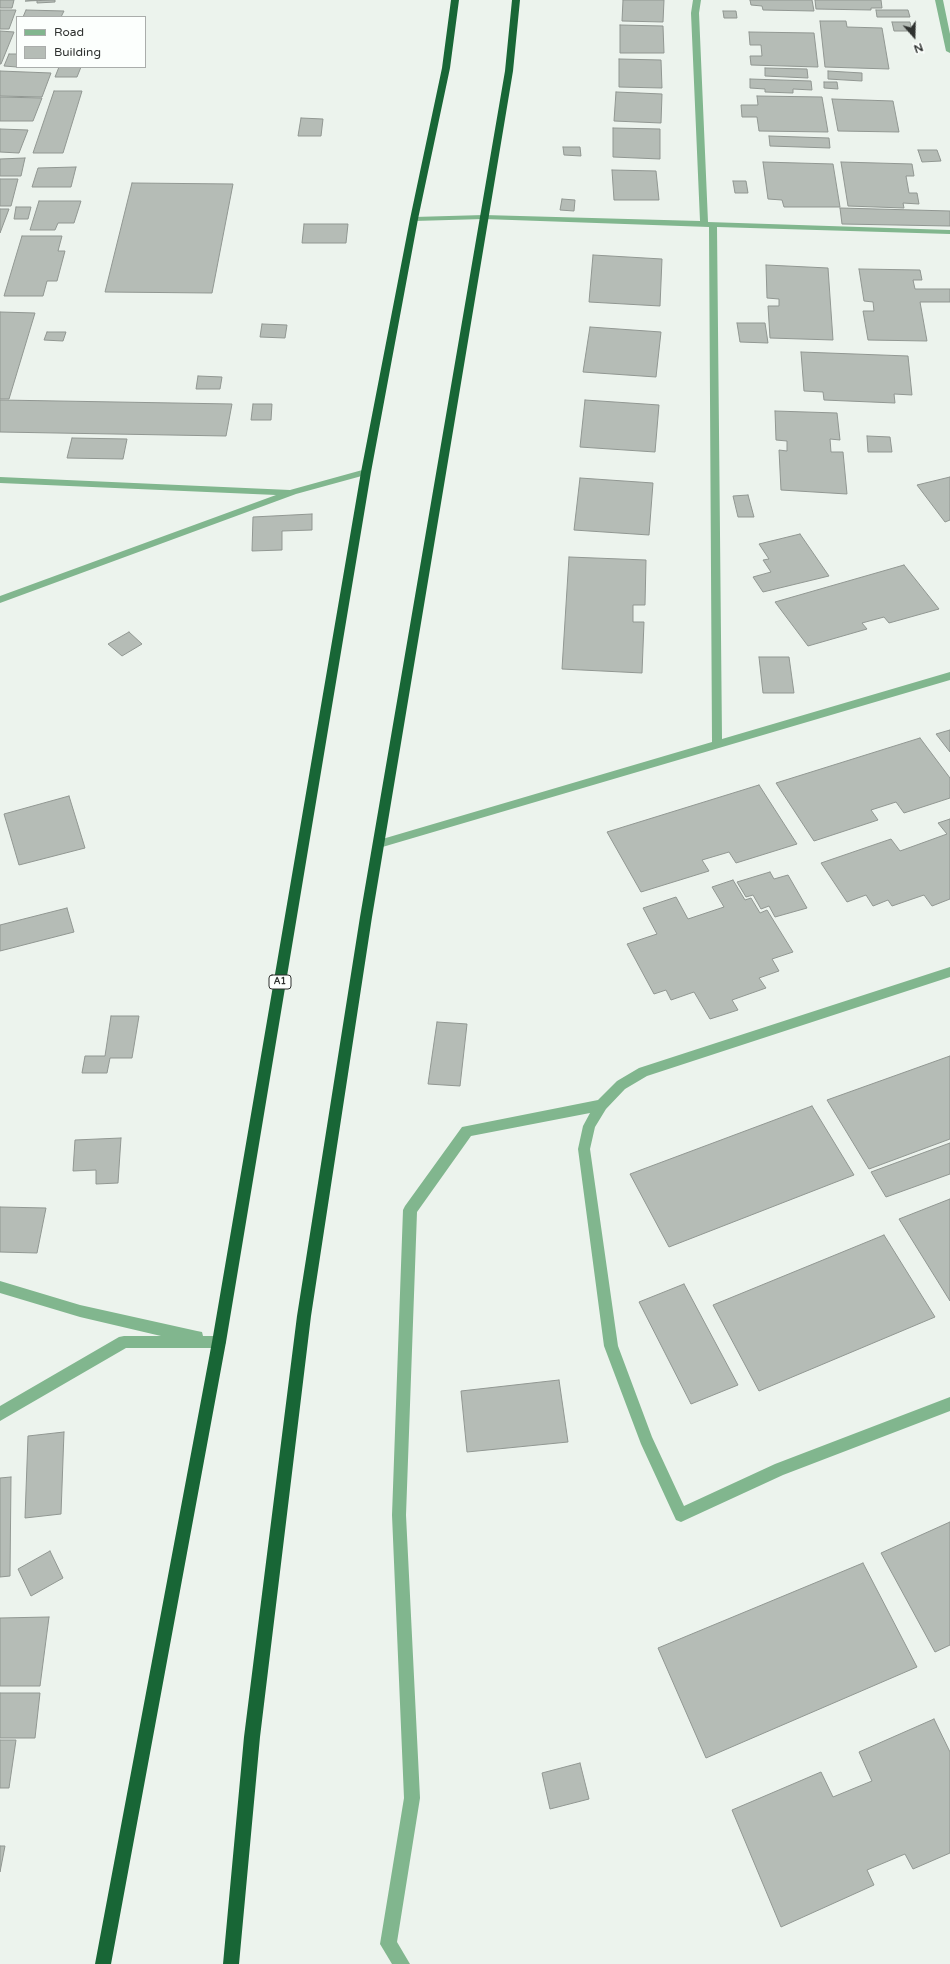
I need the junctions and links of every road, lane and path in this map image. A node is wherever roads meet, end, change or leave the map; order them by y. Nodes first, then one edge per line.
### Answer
1 (455, 0) edge
2 (516, 0) edge
3 (697, 0) edge
4 (939, 0) edge
5 (950, 51) edge
6 (484, 218) junction
7 (414, 219) junction
8 (708, 224) junction
9 (950, 232) edge
10 (366, 472) junction
11 (0, 480) edge
12 (293, 492) junction
13 (0, 600) edge
14 (950, 676) edge
15 (717, 745) junction
16 (379, 844) junction
17 (950, 972) edge
18 (602, 1105) junction
19 (0, 1287) edge
20 (220, 1342) junction
21 (950, 1404) edge
22 (0, 1414) edge
23 (103, 1964) edge
24 (231, 1964) edge
25 (402, 1964) edge

1 - 7 highway, A1
2 - 6 highway
3 - 8 street
4 - 5 street
6 - 7 street
6 - 8 street
6 - 16 highway
7 - 10 highway, A1
8 - 9 street
8 - 15 street
10 - 12 street
10 - 20 highway, A1
11 - 12 street
12 - 13 street
14 - 15 street
15 - 16 street
16 - 24 highway
17 - 18 street
18 - 21 street
18 - 25 street
19 - 20 street
20 - 22 street
20 - 23 highway, A1

